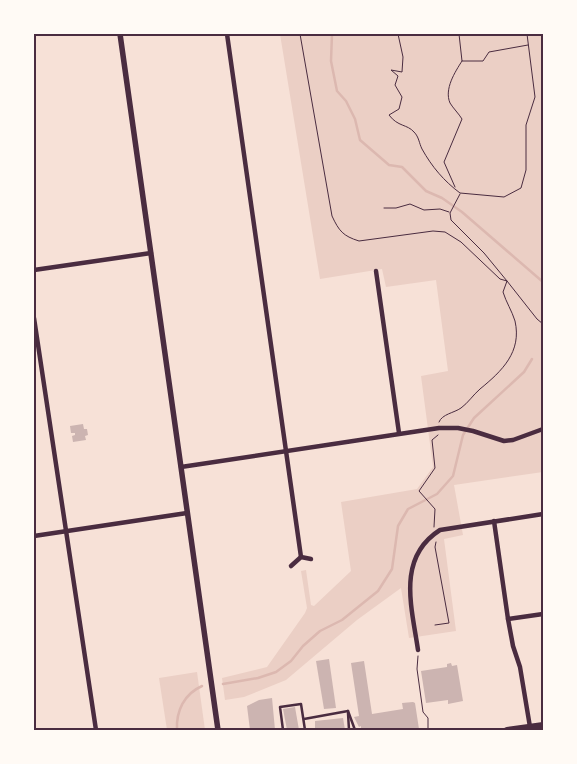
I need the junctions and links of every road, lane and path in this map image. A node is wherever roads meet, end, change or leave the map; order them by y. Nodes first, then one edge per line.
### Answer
1 (120, 34) edge
2 (227, 34) edge
3 (300, 34) edge
4 (398, 34) edge
5 (459, 34) edge
6 (527, 34) edge
7 (529, 45) junction
8 (462, 61) junction
9 (456, 190) junction
10 (460, 193) junction
11 (384, 208) dead end
12 (450, 213) junction
13 (151, 253) junction
14 (34, 270) edge
15 (376, 271) dead end
16 (507, 281) junction
17 (34, 318) edge
18 (543, 324) edge
19 (439, 428) junction
20 (543, 429) edge
21 (399, 433) junction
22 (286, 450) junction
23 (181, 467) junction
24 (188, 513) junction
25 (543, 514) edge
26 (494, 521) junction
27 (66, 532) junction
28 (436, 534) junction
29 (34, 536) edge
30 (301, 557) junction
31 (311, 559) dead end
32 (292, 566) dead end
33 (543, 614) edge
34 (508, 619) junction
35 (435, 625) dead end
36 (418, 650) joint
37 (348, 712) junction
38 (304, 719) junction
39 (543, 725) edge
40 (530, 727) junction
41 (96, 730) edge
42 (218, 730) edge
43 (283, 730) edge
44 (305, 730) edge
45 (349, 730) edge
46 (356, 730) edge
47 (428, 730) edge
48 (507, 730) edge

1 - 13 street
2 - 22 street
3 - 16 path
4 - 9 path
5 - 8 path
6 - 7 path
7 - 8 path
7 - 10 path
8 - 9 path
9 - 10 path
10 - 12 path
11 - 12 path
12 - 16 path
13 - 14 street
13 - 23 street
15 - 21 street
16 - 18 path
16 - 19 path
17 - 27 street
19 - 20 street
19 - 21 street
19 - 28 path
21 - 22 street
22 - 23 street
22 - 30 street
23 - 24 street
24 - 27 street
24 - 42 street
25 - 26 street
26 - 28 street
26 - 34 street
27 - 29 street
27 - 41 street
28 - 35 path
28 - 36 street
30 - 31 street
30 - 32 street
33 - 34 street
34 - 40 street
36 - 47 path
37 - 38 lane
37 - 45 lane
37 - 46 lane
38 - 43 lane
38 - 44 lane
39 - 40 main road
40 - 48 main road

